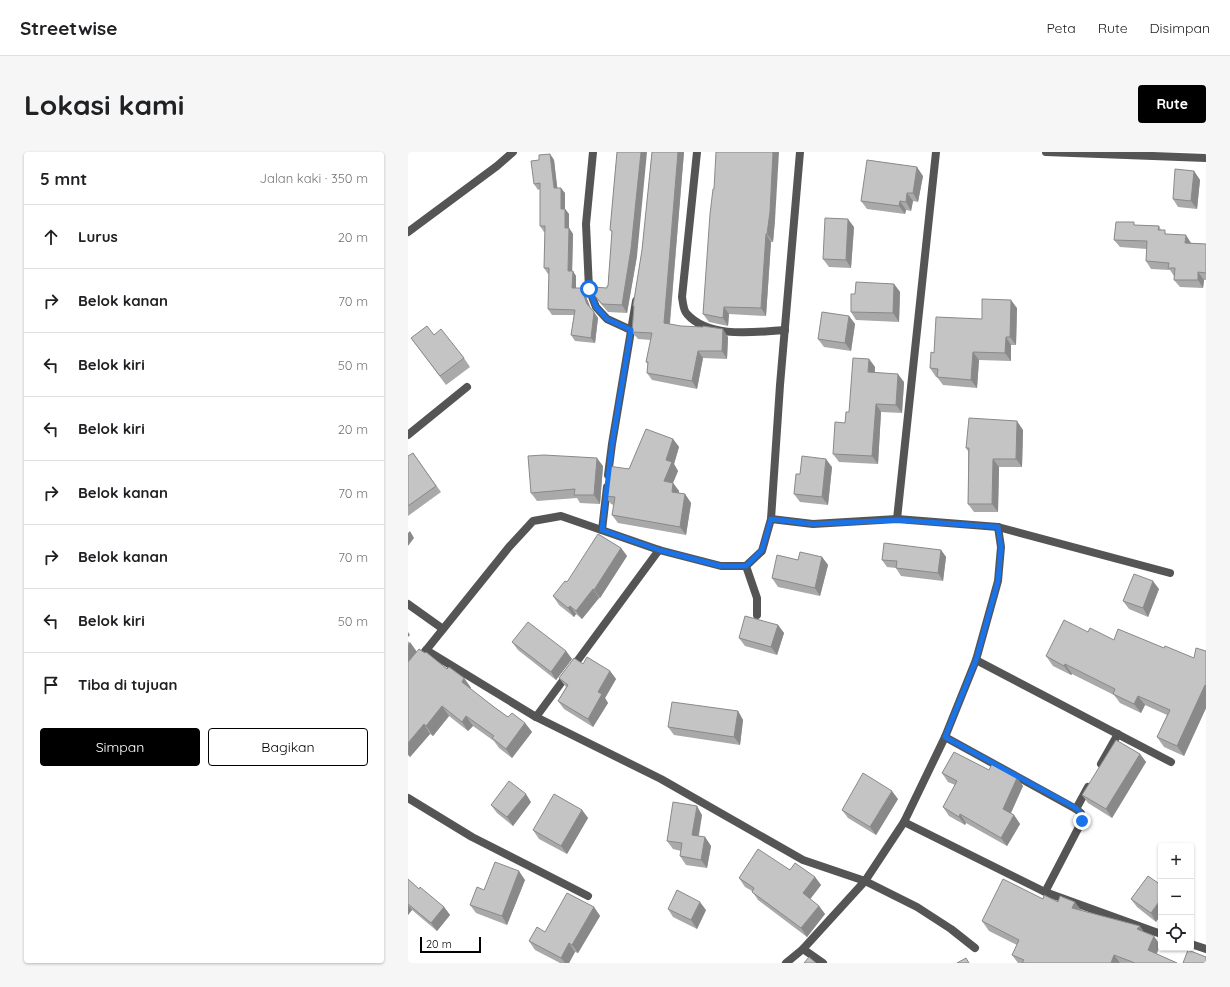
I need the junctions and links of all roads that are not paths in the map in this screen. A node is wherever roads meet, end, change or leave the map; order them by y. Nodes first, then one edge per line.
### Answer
1 (513, 152) edge
2 (593, 152) edge
3 (697, 152) edge
4 (800, 152) edge
5 (936, 152) edge
6 (1046, 152) edge
7 (1206, 158) edge
8 (408, 232) edge
9 (637, 294) edge
10 (631, 330) junction
11 (785, 330) junction
12 (467, 387) dead end
13 (408, 435) edge
14 (771, 519) junction
15 (898, 520) junction
16 (998, 527) junction
17 (602, 530) junction
18 (659, 550) junction
19 (746, 566) junction
20 (1170, 573) dead end
21 (408, 604) edge
22 (757, 615) dead end
23 (443, 629) junction
24 (426, 650) junction
25 (976, 660) junction
26 (417, 661) edge
27 (536, 717) junction
28 (1118, 734) junction
29 (945, 737) junction
30 (1171, 762) dead end
31 (1099, 768) edge
32 (1091, 781) edge
33 (408, 798) edge
34 (1076, 808) junction
35 (904, 822) junction
36 (865, 881) junction
37 (1045, 892) junction
38 (588, 896) dead end
39 (1158, 933) edge
40 (1194, 945) edge
41 (975, 948) dead end
42 (804, 949) junction
43 (1206, 949) edge
44 (786, 963) edge
45 (823, 963) edge

1 - 8 street
2 - 10 street
3 - 11 street
4 - 11 street
5 - 15 street
6 - 7 street
9 - 10 street
10 - 17 street
11 - 14 street
12 - 13 street
14 - 15 street
14 - 19 street
15 - 16 street
16 - 20 street
16 - 25 street
17 - 18 street
17 - 23 street
18 - 19 street
18 - 27 street
19 - 22 street
21 - 23 street
23 - 24 street
24 - 26 street
24 - 27 street
25 - 28 street
25 - 29 street
27 - 36 street
28 - 30 street
28 - 31 street
29 - 34 street
29 - 35 street
32 - 34 street
33 - 38 street
34 - 37 street
35 - 36 street
35 - 37 street
36 - 41 street
36 - 42 street
37 - 39 street
40 - 43 street
42 - 44 street
42 - 45 street

